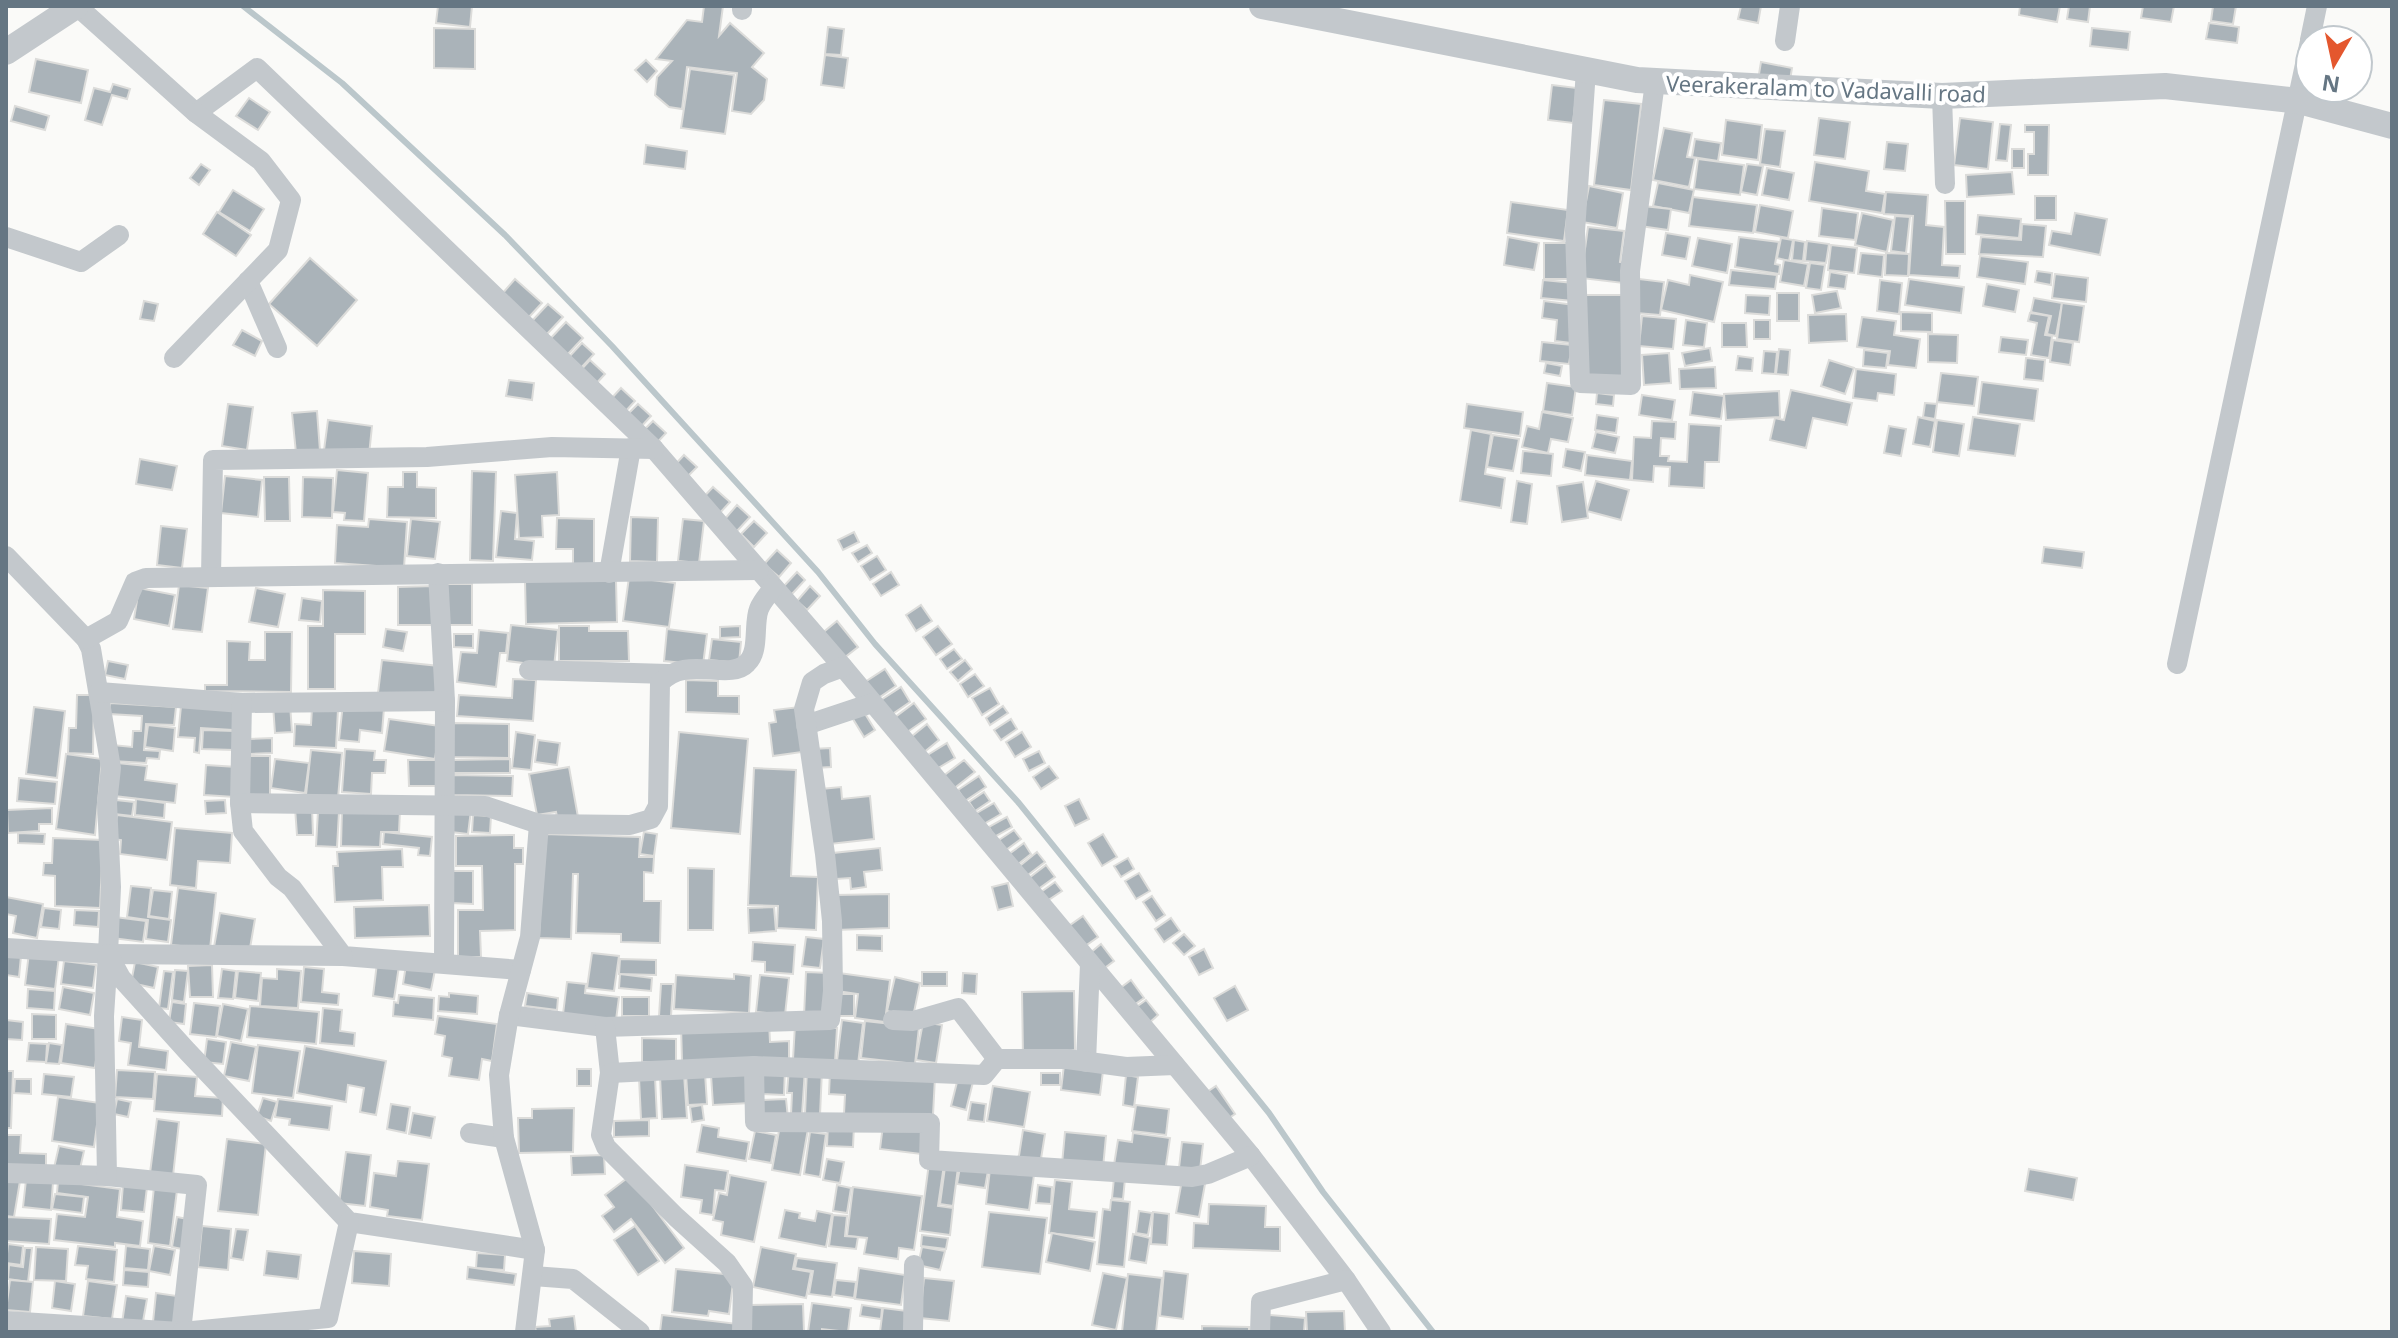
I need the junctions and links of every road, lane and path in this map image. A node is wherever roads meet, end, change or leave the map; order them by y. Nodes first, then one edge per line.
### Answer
1 (77, 6) edge
2 (1262, 6) edge
3 (1790, 6) edge
4 (1785, 41) dead end
5 (6, 52) edge
6 (1586, 70) junction
7 (1655, 82) junction
8 (1942, 96) junction
9 (2294, 100) edge
10 (2298, 104) edge
11 (2310, 104) edge
12 (196, 113) junction
13 (2392, 126) edge
14 (1945, 184) dead end
15 (119, 235) dead end
16 (6, 237) edge
17 (248, 281) junction
18 (277, 348) dead end
19 (174, 358) dead end
20 (631, 448) junction
21 (654, 449) junction
22 (6, 556) edge
23 (759, 570) junction
24 (438, 573) junction
25 (609, 573) junction
26 (211, 577) junction
27 (773, 588) junction
28 (86, 639) junction
29 (2177, 664) dead end
30 (843, 667) junction
31 (529, 670) dead end
32 (668, 674) junction
33 (99, 692) junction
34 (445, 701) junction
35 (242, 703) junction
36 (872, 703) junction
37 (806, 725) junction
38 (240, 803) junction
39 (446, 804) junction
40 (539, 824) junction
41 (6, 948) edge
42 (108, 954) junction
43 (343, 956) junction
44 (444, 963) junction
45 (1090, 964) junction
46 (521, 970) junction
47 (509, 1015) junction
48 (893, 1020) dead end
49 (605, 1027) junction
50 (997, 1059) junction
51 (1086, 1062) junction
52 (1175, 1065) junction
53 (754, 1066) junction
54 (610, 1073) junction
55 (470, 1133) dead end
56 (504, 1138) junction
57 (1251, 1156) junction
58 (6, 1173) edge
59 (107, 1176) junction
60 (349, 1222) junction
61 (535, 1250) junction
62 (914, 1265) dead end
63 (533, 1276) junction
64 (1346, 1280) junction
65 (6, 1321) edge
66 (322, 1325) edge
67 (181, 1332) edge
68 (525, 1332) edge
69 (640, 1332) edge
70 (742, 1332) edge
71 (913, 1332) edge
72 (1260, 1332) edge
73 (1381, 1332) edge

1 - 5 street
1 - 12 street
2 - 6 street, Veerakeralam to Vadavalli road
3 - 4 street
6 - 7 street, Veerakeralam to Vadavalli road
6 - 7 street
7 - 8 street, Veerakeralam to Vadavalli road
8 - 9 street, Veerakeralam to Vadavalli road
8 - 14 street
10 - 29 street
11 - 13 street, Veerakeralam to Vadavalli road
12 - 17 street
12 - 21 street
15 - 16 street
17 - 18 street
17 - 19 street
20 - 21 street
20 - 25 street
20 - 26 street
21 - 23 street
22 - 28 street
23 - 25 street
23 - 27 street
24 - 25 street
24 - 26 street
24 - 34 street
26 - 28 street
27 - 30 street
27 - 32 street
28 - 33 street
30 - 36 street
30 - 37 street
31 - 32 street
32 - 40 street
33 - 35 street
33 - 42 street
34 - 35 street
34 - 39 street
35 - 38 street
36 - 37 street
36 - 45 street
37 - 49 street
38 - 39 street
38 - 43 street
39 - 40 street
39 - 44 street
40 - 46 street
41 - 42 street
42 - 43 street
42 - 59 street
42 - 60 street
43 - 44 street
44 - 46 street
45 - 51 street
45 - 52 street
46 - 47 street
47 - 49 street
47 - 56 street
48 - 50 street
49 - 54 street
50 - 51 street
50 - 53 street
51 - 52 street
52 - 57 street
53 - 54 street
53 - 57 street
54 - 70 street
55 - 56 street
56 - 61 street
57 - 64 street
58 - 59 street
59 - 67 street
60 - 61 street
60 - 66 street
61 - 63 street
62 - 71 street
63 - 68 street
63 - 69 street
64 - 72 street
64 - 73 street
65 - 67 street
66 - 67 street

